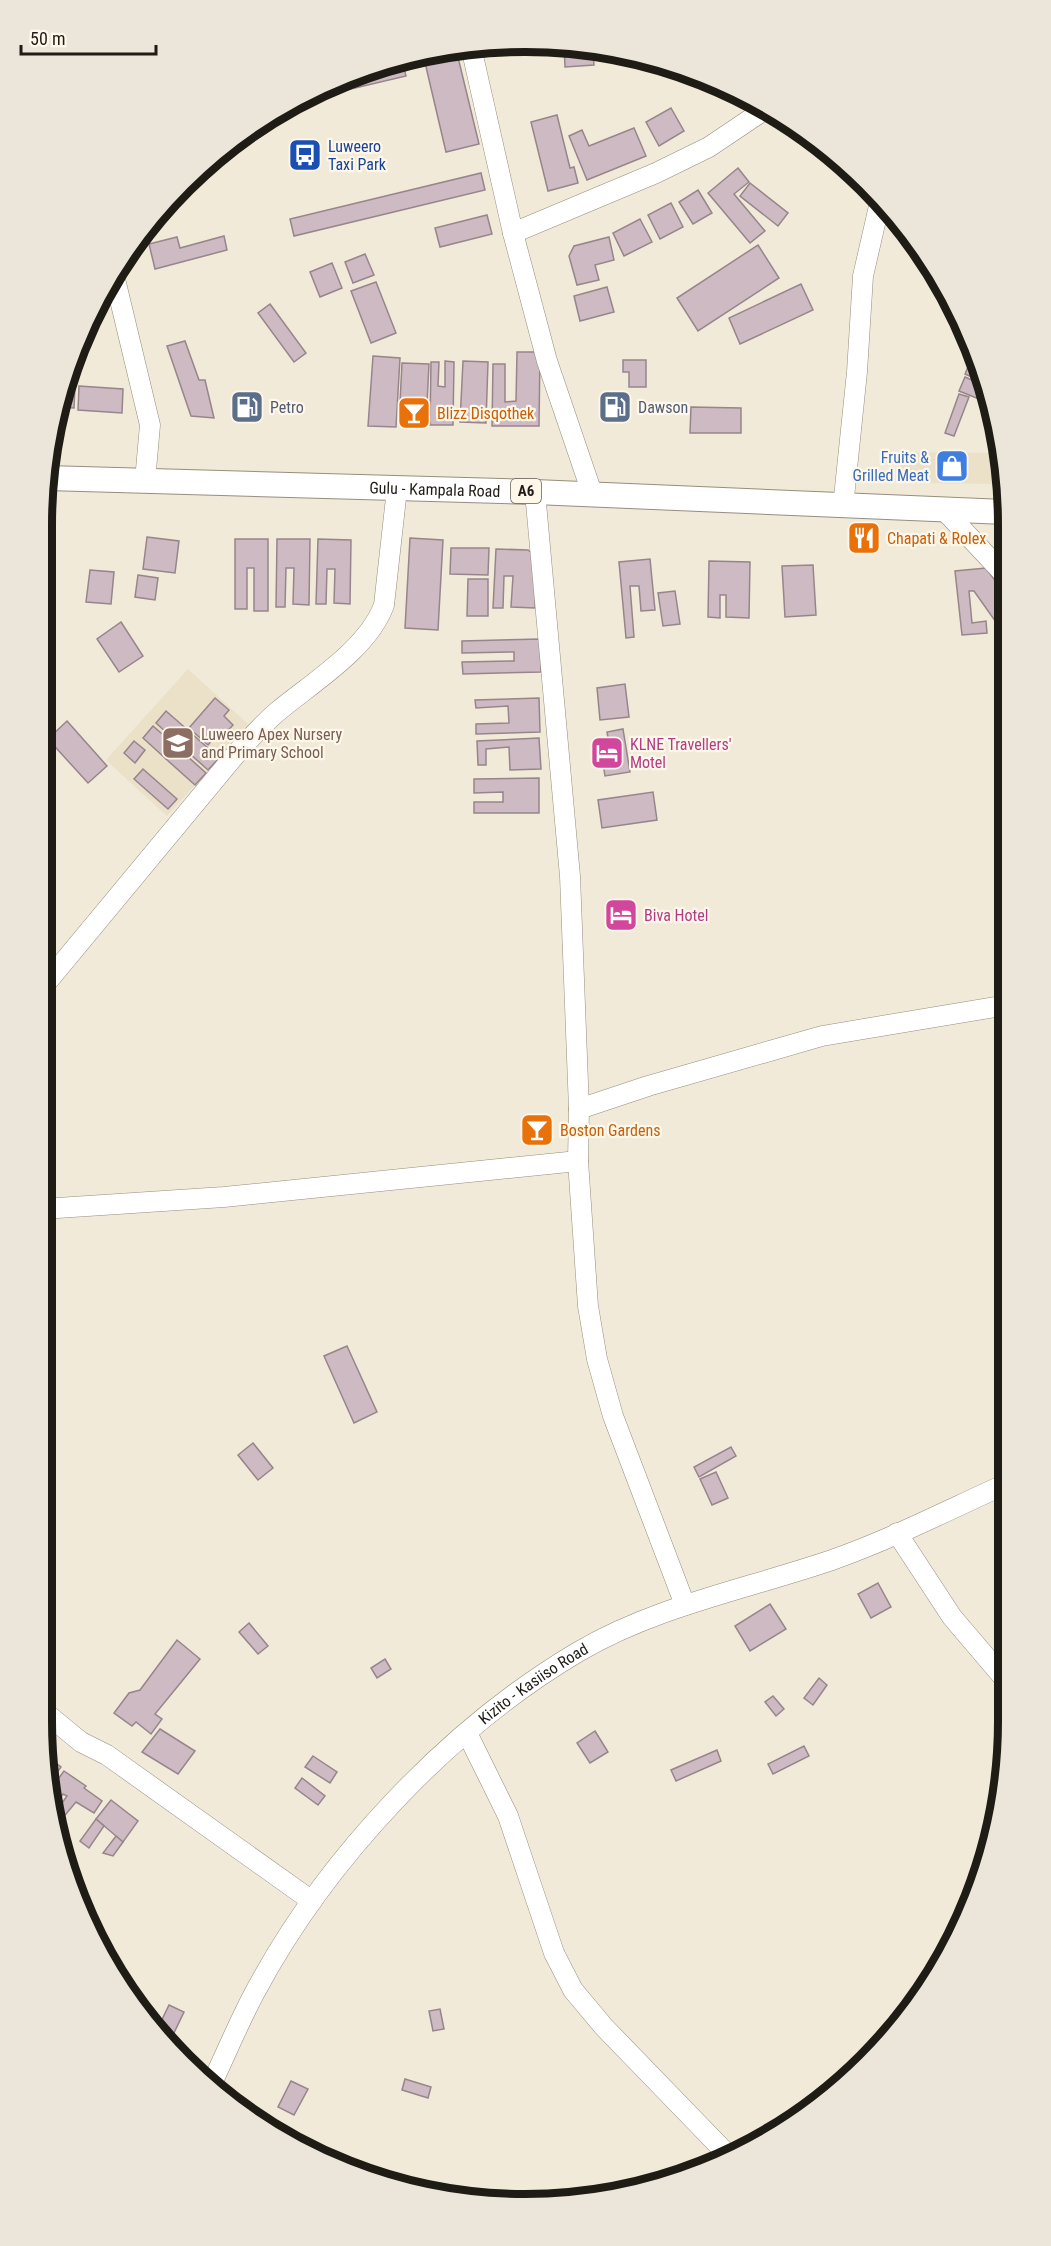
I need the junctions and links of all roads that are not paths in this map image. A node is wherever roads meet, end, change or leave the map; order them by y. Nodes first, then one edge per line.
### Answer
1 (473, 56) edge
2 (758, 114) edge
3 (878, 211) edge
4 (513, 233) junction
5 (117, 287) edge
6 (56, 478) edge
7 (145, 481) junction
8 (397, 489) junction
9 (535, 492) junction
10 (592, 496) junction
11 (843, 507) junction
12 (946, 512) junction
13 (998, 512) edge
14 (998, 568) edge
15 (52, 976) edge
16 (998, 1007) edge
17 (579, 1109) junction
18 (578, 1161) junction
19 (52, 1208) edge
20 (998, 1488) edge
21 (897, 1533) junction
22 (685, 1605) junction
23 (998, 1671) edge
24 (52, 1718) edge
25 (467, 1733) junction
26 (312, 1901) junction
27 (215, 2077) edge
28 (723, 2150) edge

1 - 4 street
2 - 4 street
3 - 11 street
4 - 10 street
5 - 7 street
6 - 7 main road, Gulu - Kampala Road / A6
7 - 8 main road, Gulu - Kampala Road / A6
8 - 9 main road, Gulu - Kampala Road / A6
8 - 15 street
9 - 10 main road, Gulu - Kampala Road / A6
9 - 17 street
10 - 11 main road, Gulu - Kampala Road / A6
11 - 12 main road, Gulu - Kampala Road / A6
12 - 13 main road, Gulu - Kampala Road / A6
12 - 14 street
16 - 17 street
17 - 18 street
18 - 19 street
18 - 22 street
20 - 21 street, Kizito - Kasiiso Road
21 - 22 street, Kizito - Kasiiso Road
21 - 23 street
22 - 25 street, Kizito - Kasiiso Road
24 - 26 street
25 - 26 street, Kizito - Kasiiso Road
25 - 28 street
26 - 27 street, Kizito - Kasiiso Road

